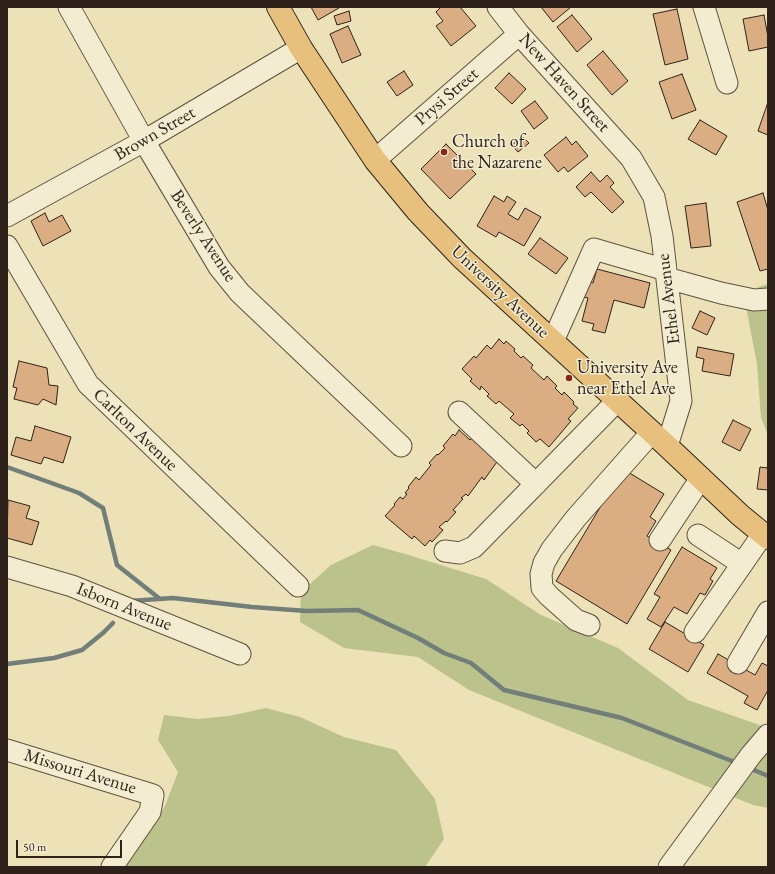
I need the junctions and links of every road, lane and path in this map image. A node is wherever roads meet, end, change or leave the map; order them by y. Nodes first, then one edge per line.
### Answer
1 (68, 7) edge
2 (278, 7) edge
3 (498, 7) edge
4 (704, 7) edge
5 (519, 34) junction
6 (301, 48) junction
7 (727, 83) dead end
8 (144, 141) junction
9 (631, 158) joint
10 (375, 160) junction
11 (7, 216) edge
12 (7, 246) edge
13 (666, 274) junction
14 (768, 299) edge
15 (553, 341) junction
16 (617, 401) junction
17 (459, 412) dead end
18 (659, 439) junction
19 (401, 446) dead end
20 (701, 478) junction
21 (536, 484) junction
22 (698, 535) dead end
23 (766, 536) edge
24 (660, 540) dead end
25 (445, 551) dead end
26 (742, 564) junction
27 (7, 567) edge
28 (298, 586) dead end
29 (768, 612) edge
30 (589, 625) dead end
31 (695, 632) dead end
32 (240, 654) dead end
33 (738, 663) dead end
34 (768, 735) edge
35 (7, 750) edge
36 (112, 867) edge
37 (669, 867) edge

1 - 8 street, Beverly Avenue
2 - 6 main road, University Avenue
3 - 5 street, New Haven Street
4 - 7 street
5 - 9 street, New Haven Street
5 - 10 street, Prysi Street
6 - 8 street, Brown Street
6 - 10 main road, University Avenue
8 - 11 street, Brown Street
8 - 19 street, Beverly Avenue
9 - 13 street, Ethel Avenue
10 - 15 main road, University Avenue
12 - 28 street, Carlton Avenue
13 - 14 street
13 - 15 street
13 - 18 street, Ethel Avenue
15 - 16 main road, University Avenue
16 - 18 main road, University Avenue
16 - 21 street
17 - 21 street
18 - 20 main road, University Avenue
18 - 30 street
20 - 23 main road, University Avenue
20 - 24 street
21 - 25 street
22 - 26 street
23 - 26 street
26 - 31 street
27 - 32 street, Isborn Avenue
29 - 33 street
34 - 37 street
35 - 36 street, Missouri Avenue

